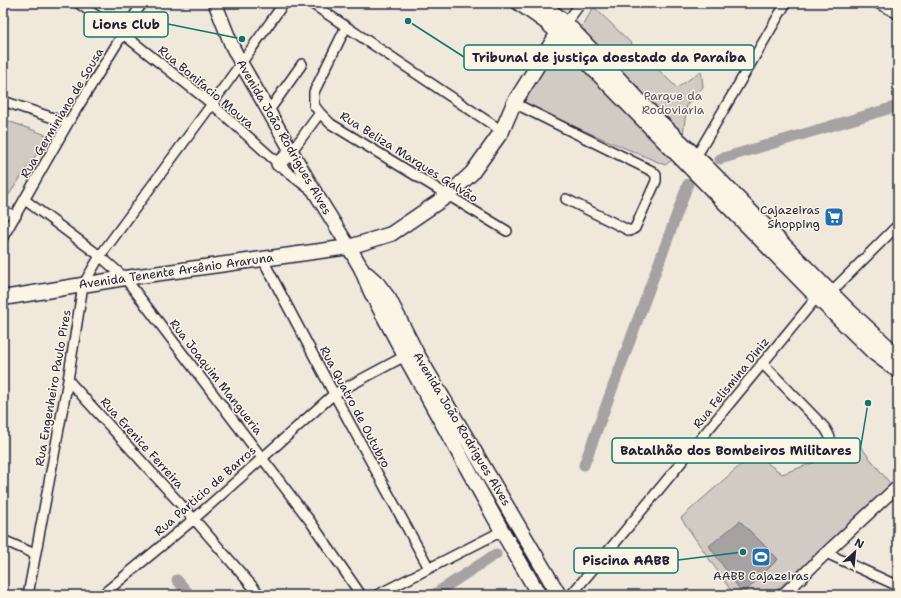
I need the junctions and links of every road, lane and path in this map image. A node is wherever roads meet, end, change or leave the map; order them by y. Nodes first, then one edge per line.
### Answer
1 (78, 3) edge
2 (142, 3) edge
3 (215, 3) edge
4 (284, 3) edge
5 (311, 3) edge
6 (519, 3) edge
7 (541, 3) edge
8 (581, 3) edge
9 (786, 3) edge
10 (877, 3) edge
11 (898, 14) edge
12 (346, 28) junction
13 (562, 28) junction
14 (123, 34) junction
15 (241, 63) junction
16 (302, 64) dead end
17 (3, 101) edge
18 (514, 102) junction
19 (212, 104) junction
20 (268, 112) junction
21 (320, 113) junction
22 (68, 124) junction
23 (502, 131) junction
24 (291, 152) junction
25 (696, 157) junction
26 (278, 164) junction
27 (316, 194) junction
28 (447, 196) junction
29 (566, 199) dead end
30 (25, 200) junction
31 (3, 211) edge
32 (16, 216) junction
33 (898, 225) edge
34 (506, 231) dead end
35 (3, 237) edge
36 (349, 247) junction
37 (100, 256) junction
38 (262, 258) junction
39 (361, 268) junction
40 (125, 278) junction
41 (82, 285) junction
42 (832, 292) junction
43 (817, 297) junction
44 (3, 298) edge
45 (405, 356) junction
46 (898, 356) edge
47 (762, 363) junction
48 (898, 371) edge
49 (68, 380) junction
50 (334, 394) junction
51 (262, 457) junction
52 (811, 457) dead end
53 (898, 486) edge
54 (194, 518) junction
55 (502, 530) junction
56 (3, 540) edge
57 (826, 552) junction
58 (35, 554) junction
59 (429, 568) junction
60 (898, 586) edge
61 (28, 595) edge
62 (102, 595) edge
63 (260, 595) edge
64 (361, 595) edge
65 (377, 595) edge
66 (539, 595) edge
67 (559, 595) edge
68 (571, 595) edge
69 (783, 595) edge

1 - 14 street, Rua Bonifacio Moura
2 - 14 street, Rua Germiniano de Sousa
3 - 15 main road, Avenida João Rodrigues Alves
4 - 15 street, Rua Engenheiro Paulo Pires
5 - 12 street
6 - 13 main road
7 - 13 main road
8 - 13 street
9 - 25 street
10 - 11 street
12 - 21 street, Rua Beliza Marques Galvão
12 - 23 street
13 - 18 main road, Avenida Tenente Arsênio Araruna
13 - 25 main road
13 - 43 main road
14 - 19 street, Rua Bonifacio Moura
14 - 22 street, Rua Germiniano de Sousa
15 - 19 street, Rua Engenheiro Paulo Pires
15 - 20 main road, Avenida João Rodrigues Alves
16 - 20 street
17 - 22 street
18 - 23 main road, Avenida Tenente Arsênio Araruna
18 - 29 street
19 - 26 street, Rua Bonifacio Moura
19 - 37 street, Rua Engenheiro Paulo Pires
20 - 24 main road, Avenida João Rodrigues Alves
21 - 24 street
21 - 28 street, Rua Beliza Marques Galvão
22 - 30 street, Rua Germiniano de Sousa
23 - 28 main road, Avenida Tenente Arsênio Araruna
24 - 26 main road
24 - 27 main road, Avenida João Rodrigues Alves
25 - 42 main road
26 - 27 street, Rua Bonifacio Moura
27 - 36 main road, Avenida João Rodrigues Alves
28 - 34 street, Rua Beliza Marques Galvão
28 - 36 main road, Avenida Tenente Arsênio Araruna
30 - 32 street, Rua Germiniano de Sousa
30 - 37 street, Rua Joaquim Mangueria
31 - 32 street
32 - 35 street, Rua Germiniano de Sousa
33 - 42 street
36 - 38 main road, Avenida Tenente Arsênio Araruna
36 - 39 main road, Avenida João Rodrigues Alves
37 - 40 street, Rua Joaquim Mangueria
37 - 41 street, Rua Engenheiro Paulo Pires
38 - 40 main road, Avenida Tenente Arsênio Araruna
38 - 50 street, Rua Quatro de Outubro
39 - 45 main road, Avenida João Rodrigues Alves
39 - 67 main road, Avenida João Rodrigues Alves
40 - 41 main road, Avenida Tenente Arsênio Araruna
40 - 51 street, Rua Joaquim Mangueria
41 - 44 main road, Avenida Tenente Arsênio Araruna
41 - 49 street, Rua Engenheiro Paulo Pires
42 - 46 main road
43 - 47 street, Rua Felismina Diniz
43 - 48 main road
45 - 50 street, Rua Particio de Barros
45 - 55 main road, Avenida João Rodrigues Alves
47 - 52 street
47 - 68 street, Rua Felismina Diniz
49 - 54 street, Rua Erenice Ferreira
49 - 58 street, Rua Engenheiro Paulo Pires
50 - 51 street, Rua Particio de Barros
50 - 59 street, Rua Quatro de Outubro
51 - 54 street, Rua Particio de Barros
51 - 64 street, Rua Joaquim Mangueria
53 - 57 street
54 - 62 street, Rua Particio de Barros
54 - 63 street, Rua Erenice Ferreira
55 - 59 street
55 - 66 main road, Avenida João Rodrigues Alves
56 - 58 street
57 - 60 street
57 - 69 street
58 - 61 street, Rua Engenheiro Paulo Pires
59 - 65 street

